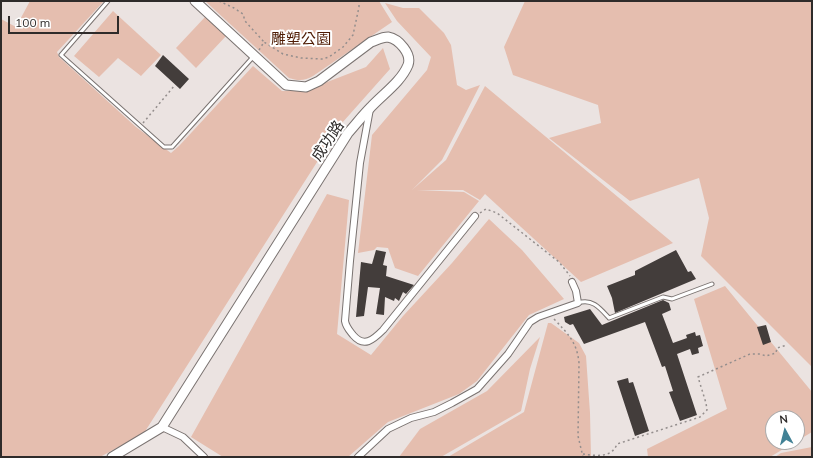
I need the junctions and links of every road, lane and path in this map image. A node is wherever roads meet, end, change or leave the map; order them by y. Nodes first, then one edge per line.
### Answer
1 (108, 1) edge
2 (195, 1) edge
3 (219, 1) edge
4 (359, 1) edge
5 (363, 5) dead end
6 (360, 7) junction
7 (264, 42) junction
8 (254, 55) junction
9 (175, 85) dead end
10 (370, 108) junction
11 (141, 126) junction
12 (475, 216) joint
13 (572, 282) joint
14 (712, 284) dead end
15 (578, 303) junction
16 (548, 313) junction
17 (787, 345) dead end
18 (162, 427) junction
19 (583, 454) junction
20 (112, 457) edge
21 (204, 457) edge
22 (358, 457) edge
23 (583, 457) edge

1 - 11 lane
2 - 8 street, 成功路
3 - 7 path
4 - 6 path
5 - 6 path
6 - 7 path
7 - 8 path
8 - 10 street, 成功路
8 - 11 lane
9 - 11 path
10 - 12 street
10 - 18 street, 成功路
12 - 13 path
13 - 15 street
14 - 15 lane
15 - 16 street
16 - 19 path
16 - 22 street
17 - 19 path
18 - 20 street, 成功路
18 - 21 street
19 - 23 path

